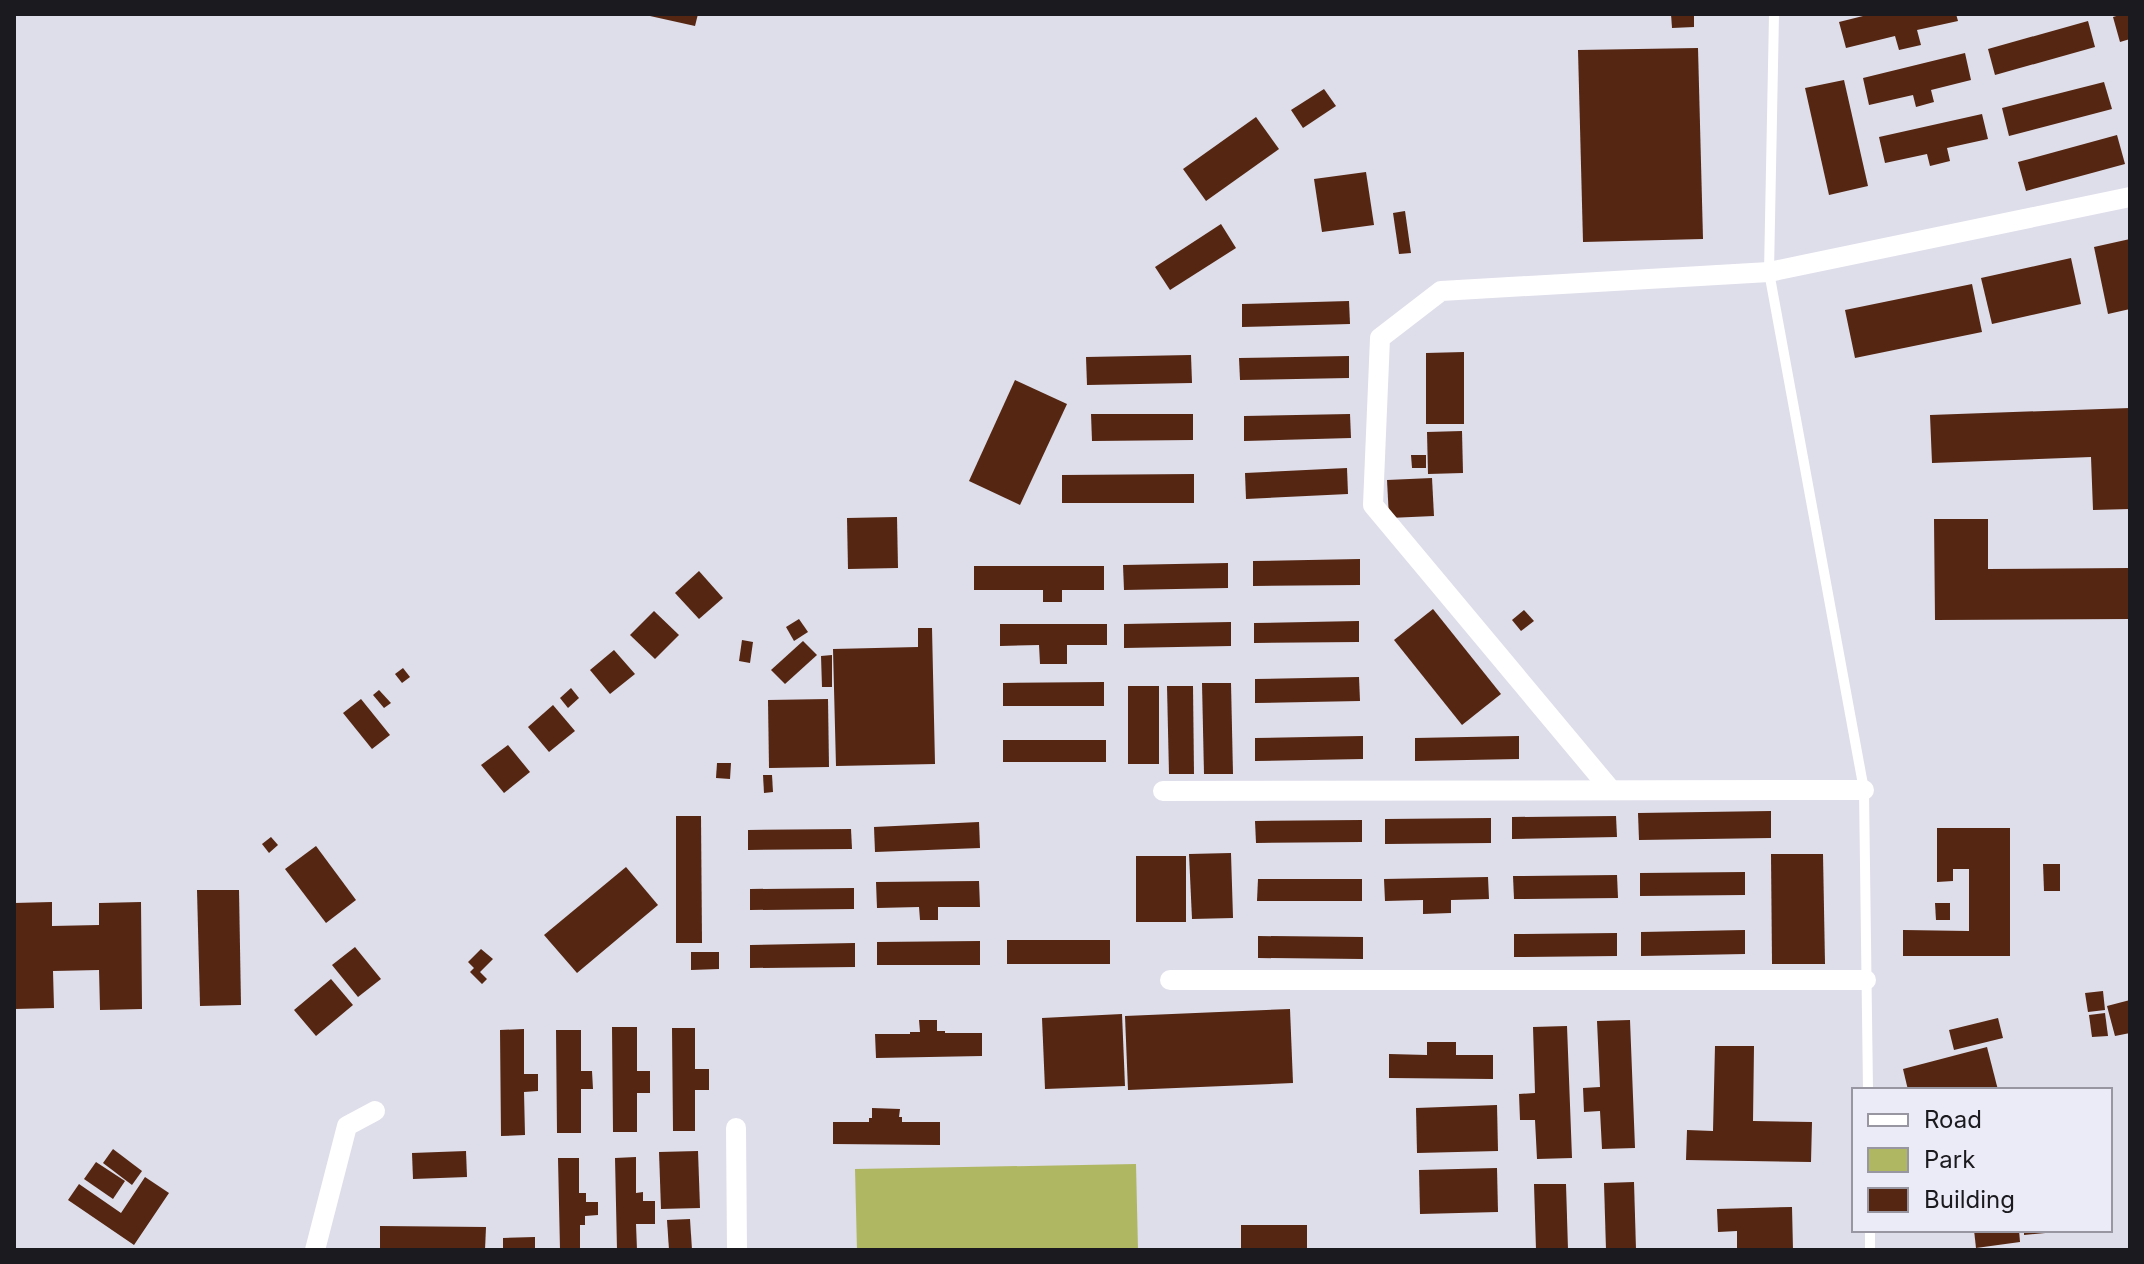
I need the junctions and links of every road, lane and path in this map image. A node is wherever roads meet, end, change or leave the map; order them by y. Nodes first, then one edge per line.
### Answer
1 (1774, 14) edge
2 (2130, 197) edge
3 (1769, 272) junction
4 (1611, 790) junction
5 (1864, 790) junction
6 (1163, 791) dead end
7 (1170, 980) dead end
8 (1866, 980) junction
9 (1868, 1088) edge
10 (375, 1111) dead end
11 (736, 1128) dead end
12 (315, 1250) edge
13 (737, 1250) edge

1 - 3 lane
2 - 3 street
3 - 4 street
3 - 5 lane
4 - 5 street
4 - 6 street
5 - 8 lane
7 - 8 street
8 - 9 lane
10 - 12 street
11 - 13 street

